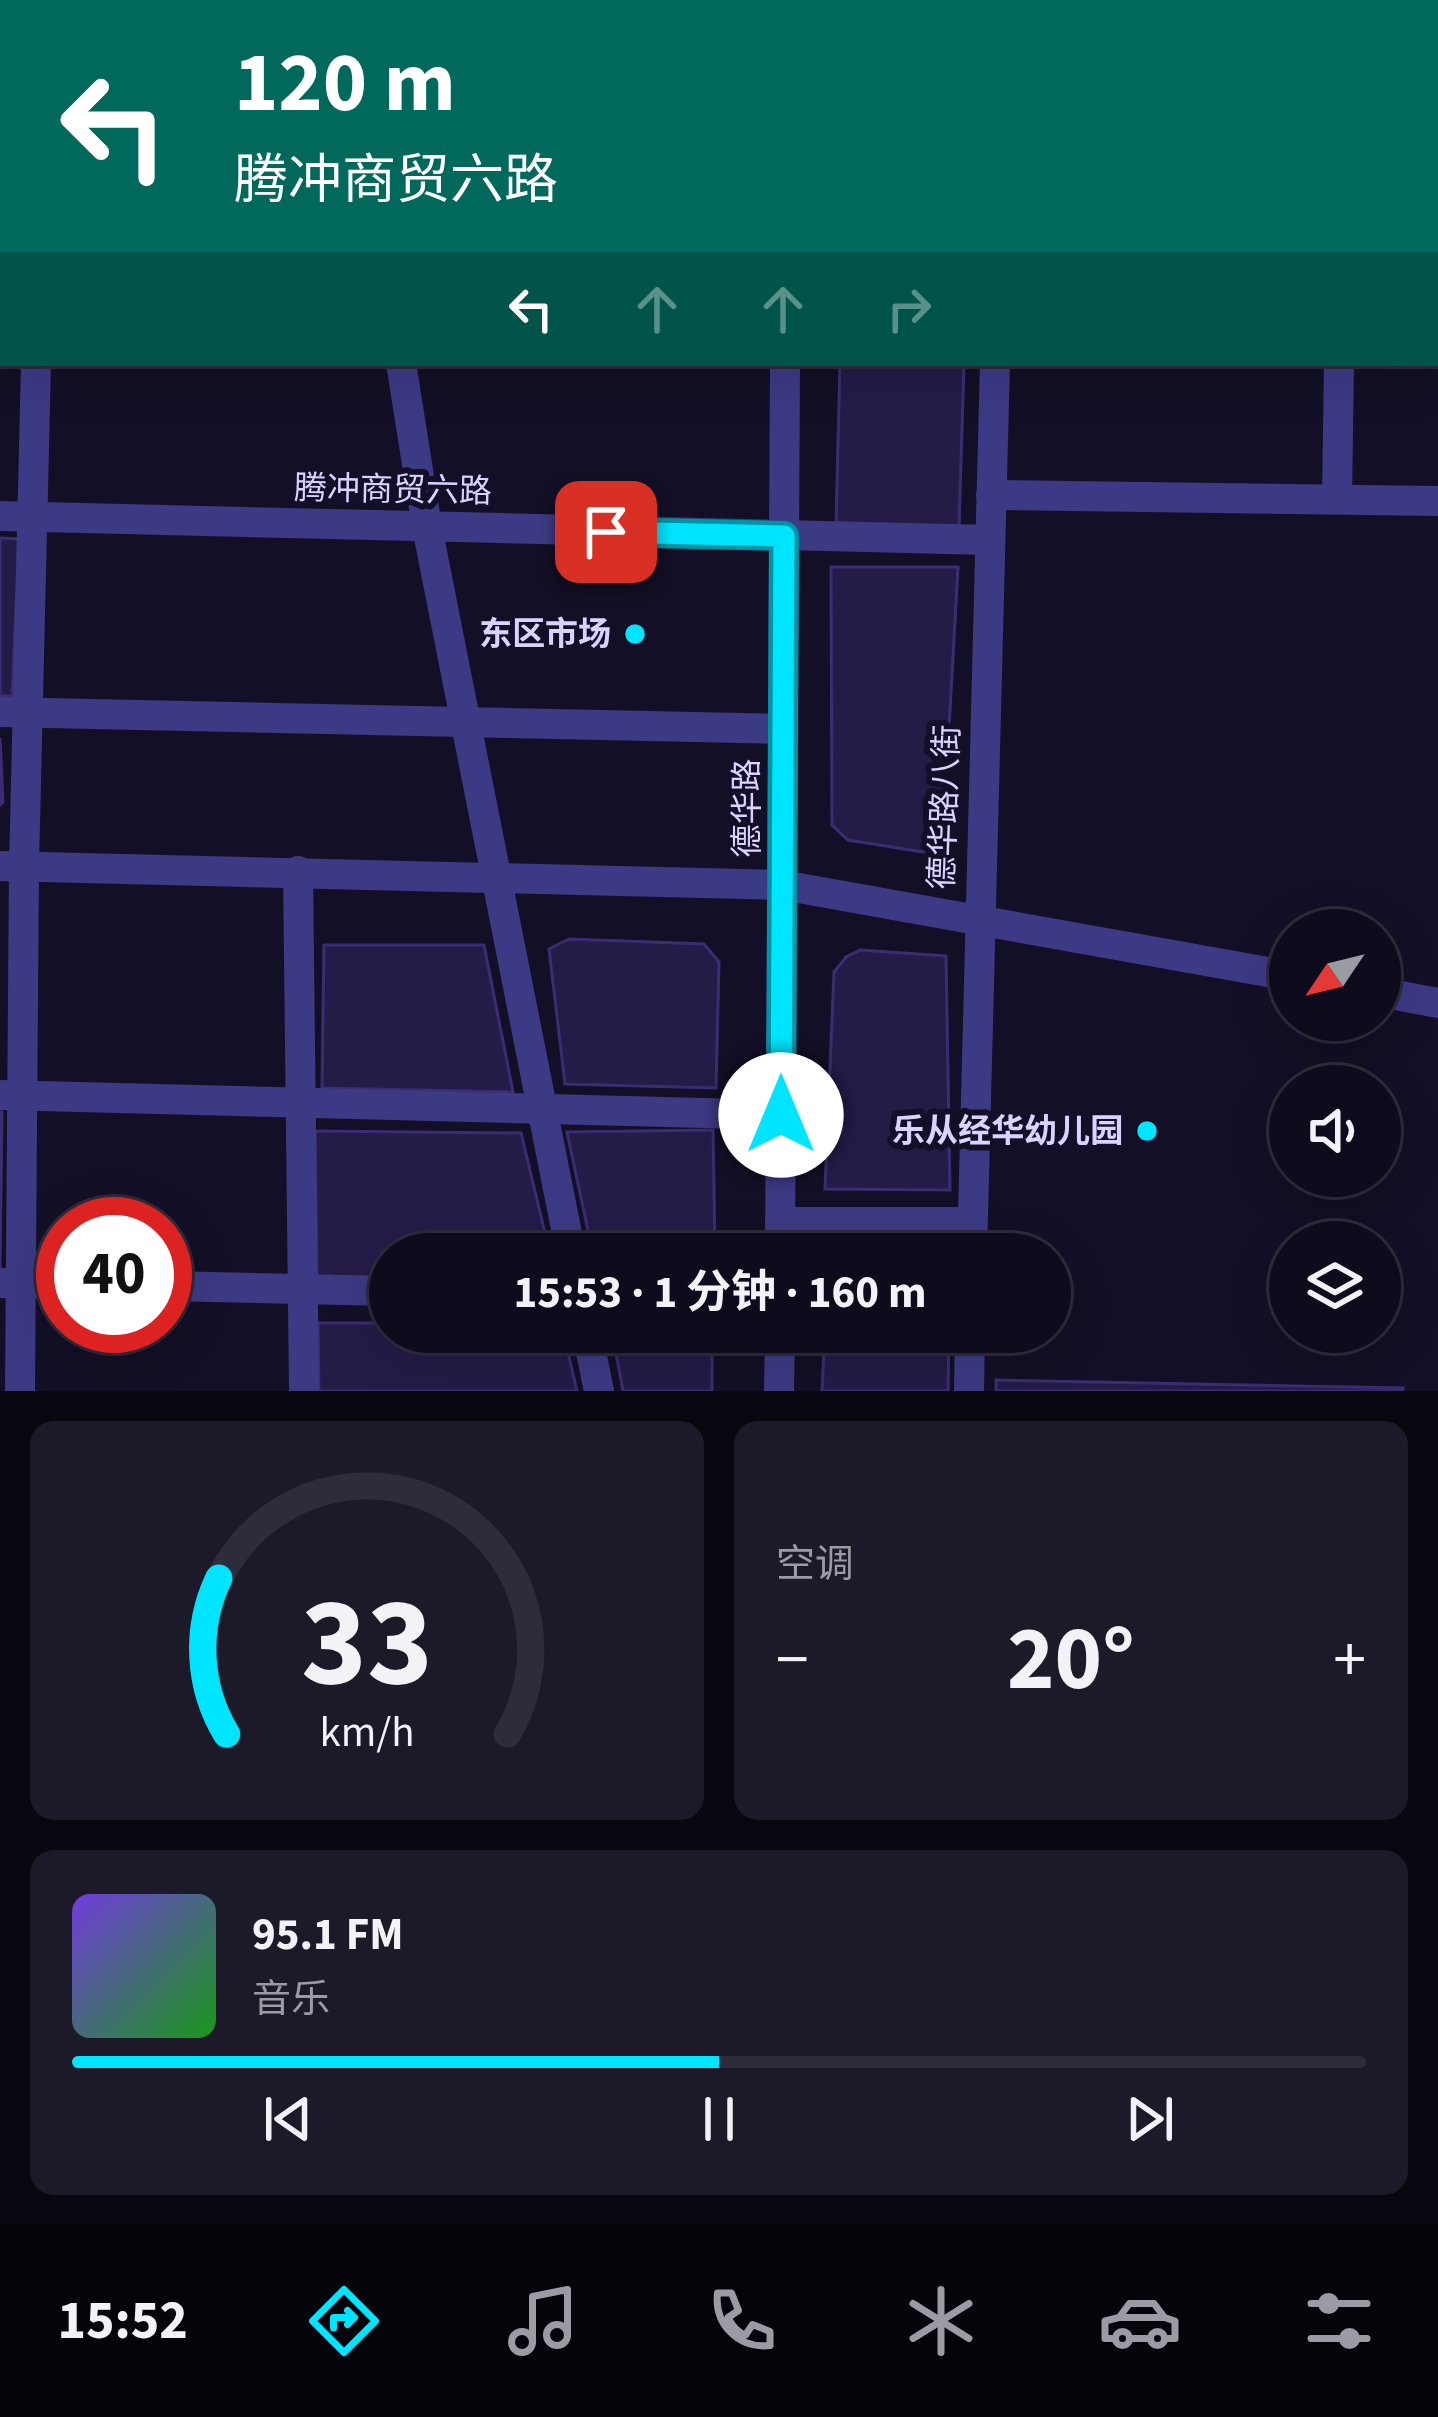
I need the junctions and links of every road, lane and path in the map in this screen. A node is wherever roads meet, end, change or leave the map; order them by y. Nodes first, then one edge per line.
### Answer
1 (36, 366) edge
2 (400, 366) edge
3 (785, 366) edge
4 (995, 366) edge
5 (1340, 366) edge
6 (991, 495) junction
7 (1337, 498) junction
8 (1438, 501) edge
9 (0, 516) edge
10 (32, 517) junction
11 (427, 527) junction
12 (784, 536) junction
13 (989, 540) junction
14 (14, 712) edge
15 (465, 722) junction
16 (783, 729) junction
17 (12, 866) edge
18 (298, 871) junction
19 (496, 877) junction
20 (782, 885) junction
21 (978, 919) junction
22 (1269, 972) edge
23 (1401, 996) edge
24 (1438, 1003) edge
25 (11, 1096) edge
26 (301, 1102) junction
27 (542, 1109) junction
28 (781, 1115) junction
29 (780, 1222) junction
30 (972, 1222) junction
31 (567, 1233) edge
32 (780, 1233) edge
33 (972, 1233) edge
34 (10, 1283) edge
35 (192, 1287) edge
36 (303, 1289) junction
37 (369, 1291) edge
38 (591, 1353) edge
39 (780, 1353) edge
40 (970, 1353) edge
41 (20, 1391) edge
42 (304, 1391) edge
43 (598, 1391) edge
44 (779, 1391) edge
45 (969, 1391) edge

1 - 10 street
2 - 11 street
3 - 12 street, 德华路
4 - 6 street, 德华路八街
5 - 7 street
6 - 7 street
6 - 13 street, 德华路八街
7 - 8 street
9 - 10 street, 腾冲商贸六路
10 - 11 street, 腾冲商贸六路
10 - 14 street
11 - 12 street, 腾冲商贸六路
11 - 15 street
12 - 13 street, 腾冲商贸六路
12 - 16 street, 德华路
13 - 21 street, 德华路八街
14 - 15 street
14 - 17 street
15 - 16 street
15 - 19 street
16 - 20 street, 德华路
17 - 18 street
17 - 25 street
18 - 19 street
18 - 26 street
19 - 20 street
19 - 27 street
20 - 21 street
20 - 28 street, 德华路
21 - 22 street
21 - 30 street, 德华路八街
23 - 24 street
25 - 26 street
25 - 34 street
26 - 27 street
26 - 36 street
27 - 28 street
27 - 31 street
28 - 29 street, 德华路
29 - 30 street
29 - 32 street, 德华路
30 - 33 street, 德华路八街
34 - 41 street
35 - 36 street
36 - 37 street
36 - 42 street
38 - 43 street
39 - 44 street
40 - 45 street

